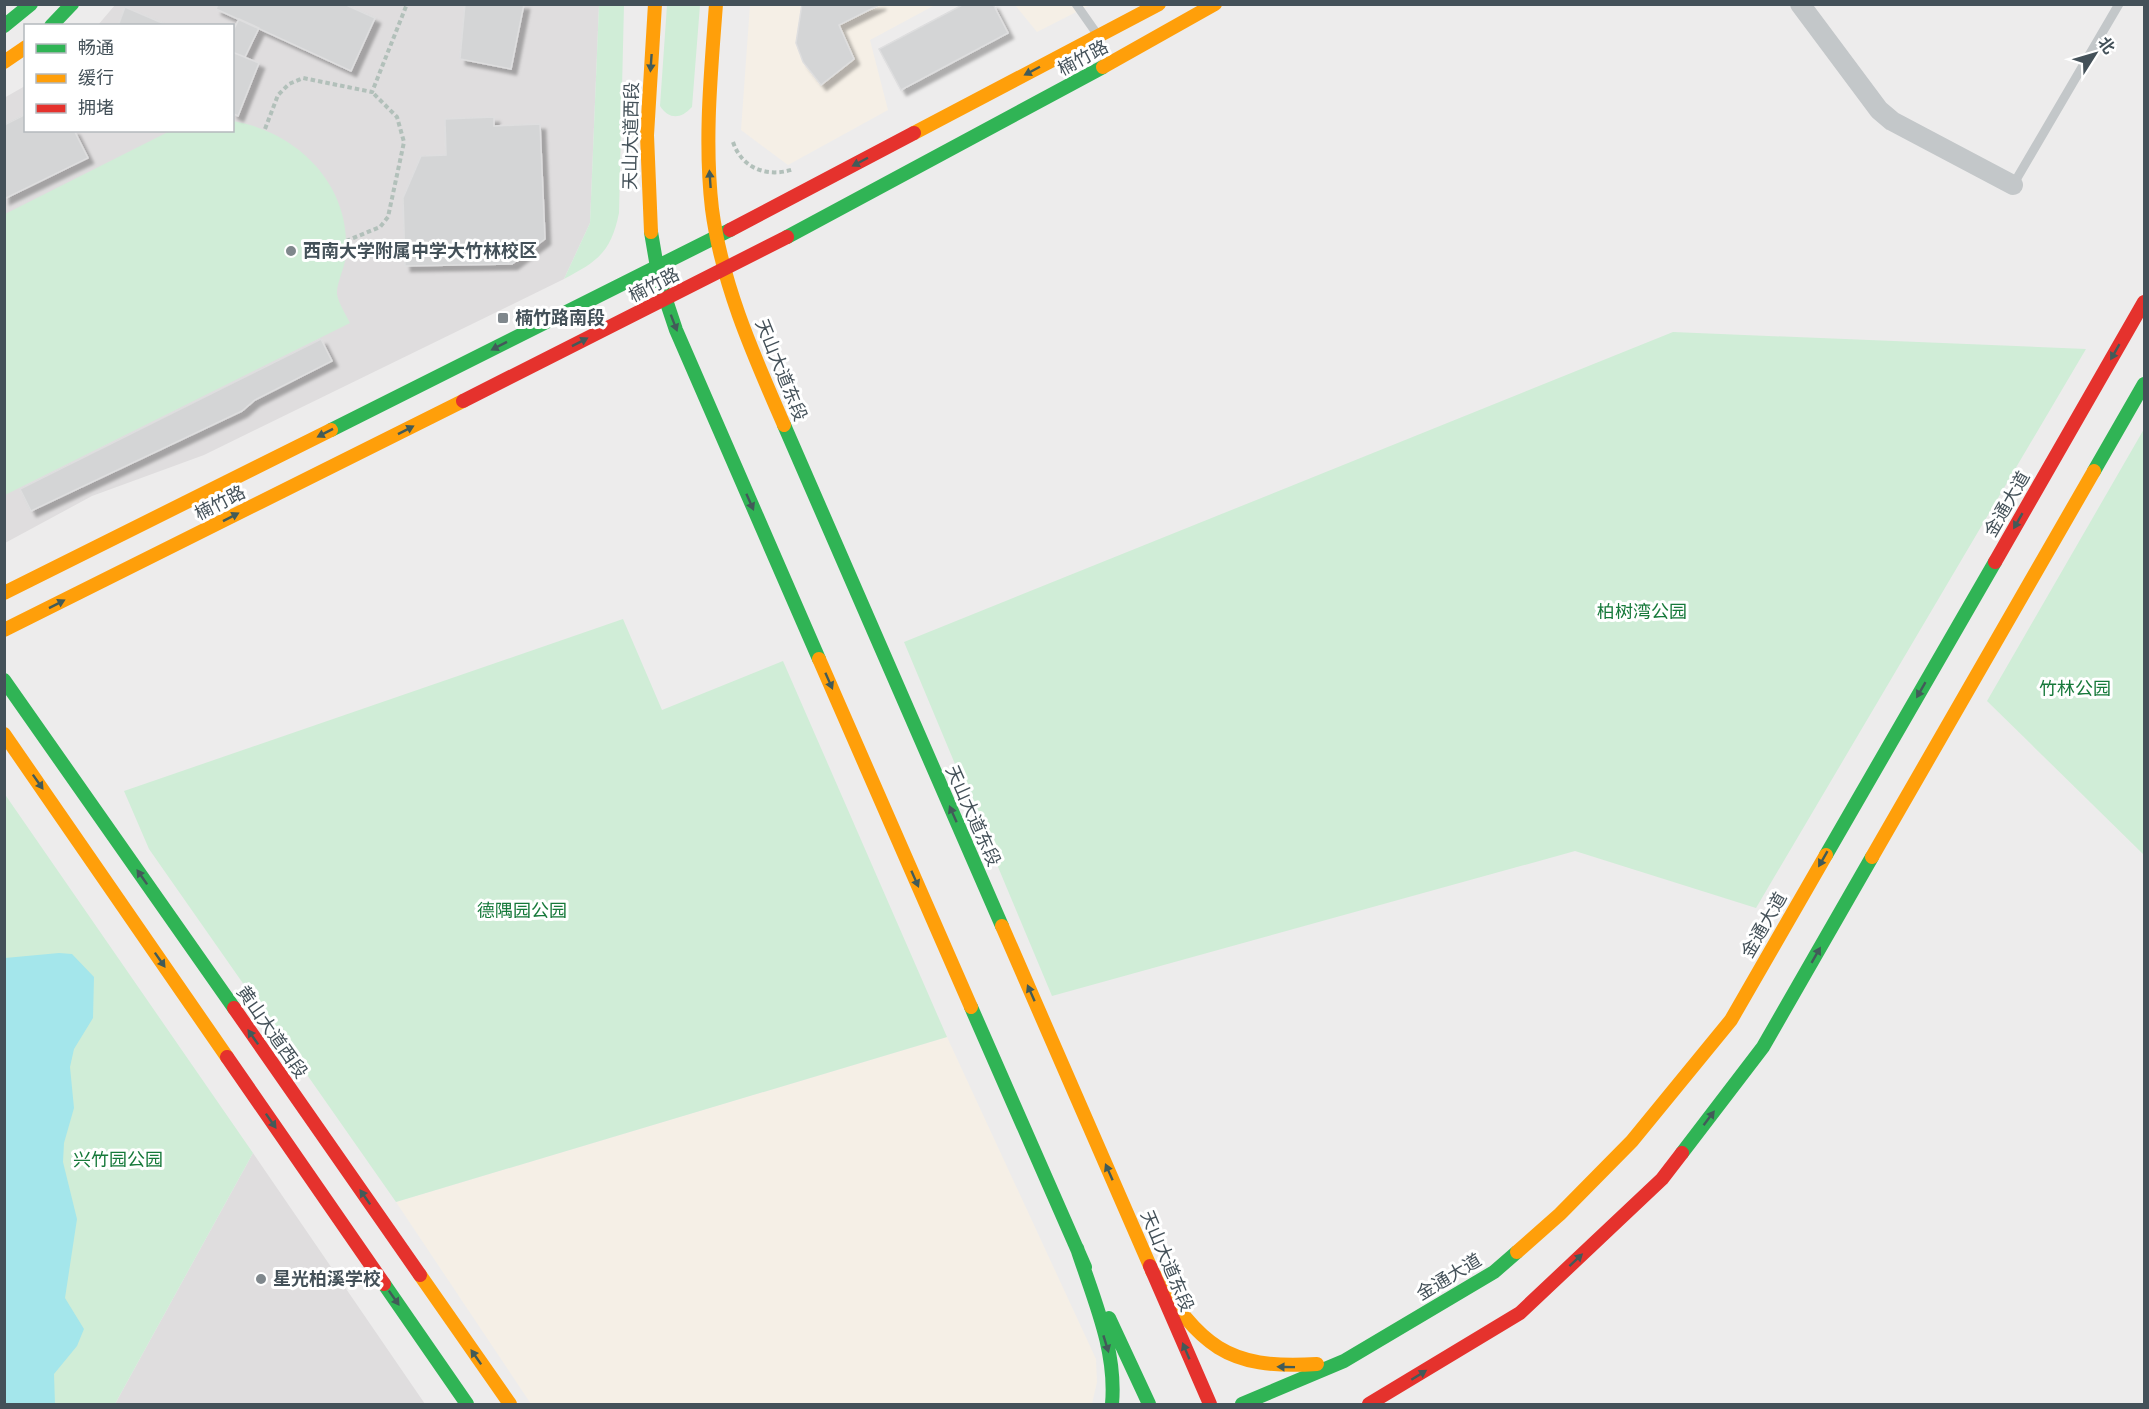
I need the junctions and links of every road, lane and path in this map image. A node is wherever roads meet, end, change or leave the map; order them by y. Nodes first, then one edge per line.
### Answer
1 (31, 4) edge
2 (72, 4) edge
3 (408, 4) edge
4 (655, 4) edge
5 (716, 4) edge
6 (1076, 4) edge
7 (1159, 4) edge
8 (1215, 4) edge
9 (1800, 4) edge
10 (2119, 4) edge
11 (53, 24) edge
12 (4, 26) edge
13 (1099, 36) junction
14 (24, 48) edge
15 (4, 62) edge
16 (372, 92) junction
17 (266, 129) dead end
18 (731, 137) dead end
19 (802, 164) dead end
20 (2013, 185) joint
21 (717, 237) junction
22 (346, 241) dead end
23 (656, 267) junction
24 (724, 270) junction
25 (665, 300) junction
26 (2145, 302) edge
27 (2145, 384) edge
28 (4, 593) edge
29 (4, 630) edge
30 (4, 680) edge
31 (4, 734) edge
32 (1077, 1248) junction
33 (1152, 1271) junction
34 (1344, 1361) junction
35 (467, 1404) edge
36 (510, 1404) edge
37 (1112, 1404) edge
38 (1149, 1404) edge
39 (1210, 1404) edge
40 (1242, 1404) edge
41 (1369, 1404) edge

1 - 12 main road
2 - 11 main road
3 - 16 path
4 -> 23 main road, 天山大道西段
21 -> 5 main road
6 - 13 lane
7 - 13 main road, 楠竹路
8 - 24 main road, 楠竹路
9 - 20 street
10 - 20 lane
13 -> 21 main road, 楠竹路
14 - 15 main road
16 - 17 path
16 - 22 path
18 - 19 path
21 - 23 main road, 楠竹路
21 - 24 main road, 天山大道东段
23 - 25 main road
23 -> 28 main road, 楠竹路
24 - 25 main road, 楠竹路
33 -> 24 main road, 天山大道东段
29 -> 25 main road, 楠竹路
25 -> 32 main road
26 -> 34 main road, 金通大道
41 -> 27 main road
36 -> 30 main road, 黄山大道西段
31 -> 35 main road
32 -> 37 main road
32 - 38 main road
34 -> 33 main road
39 -> 33 main road, 天山大道东段
34 - 40 main road, 金通大道

